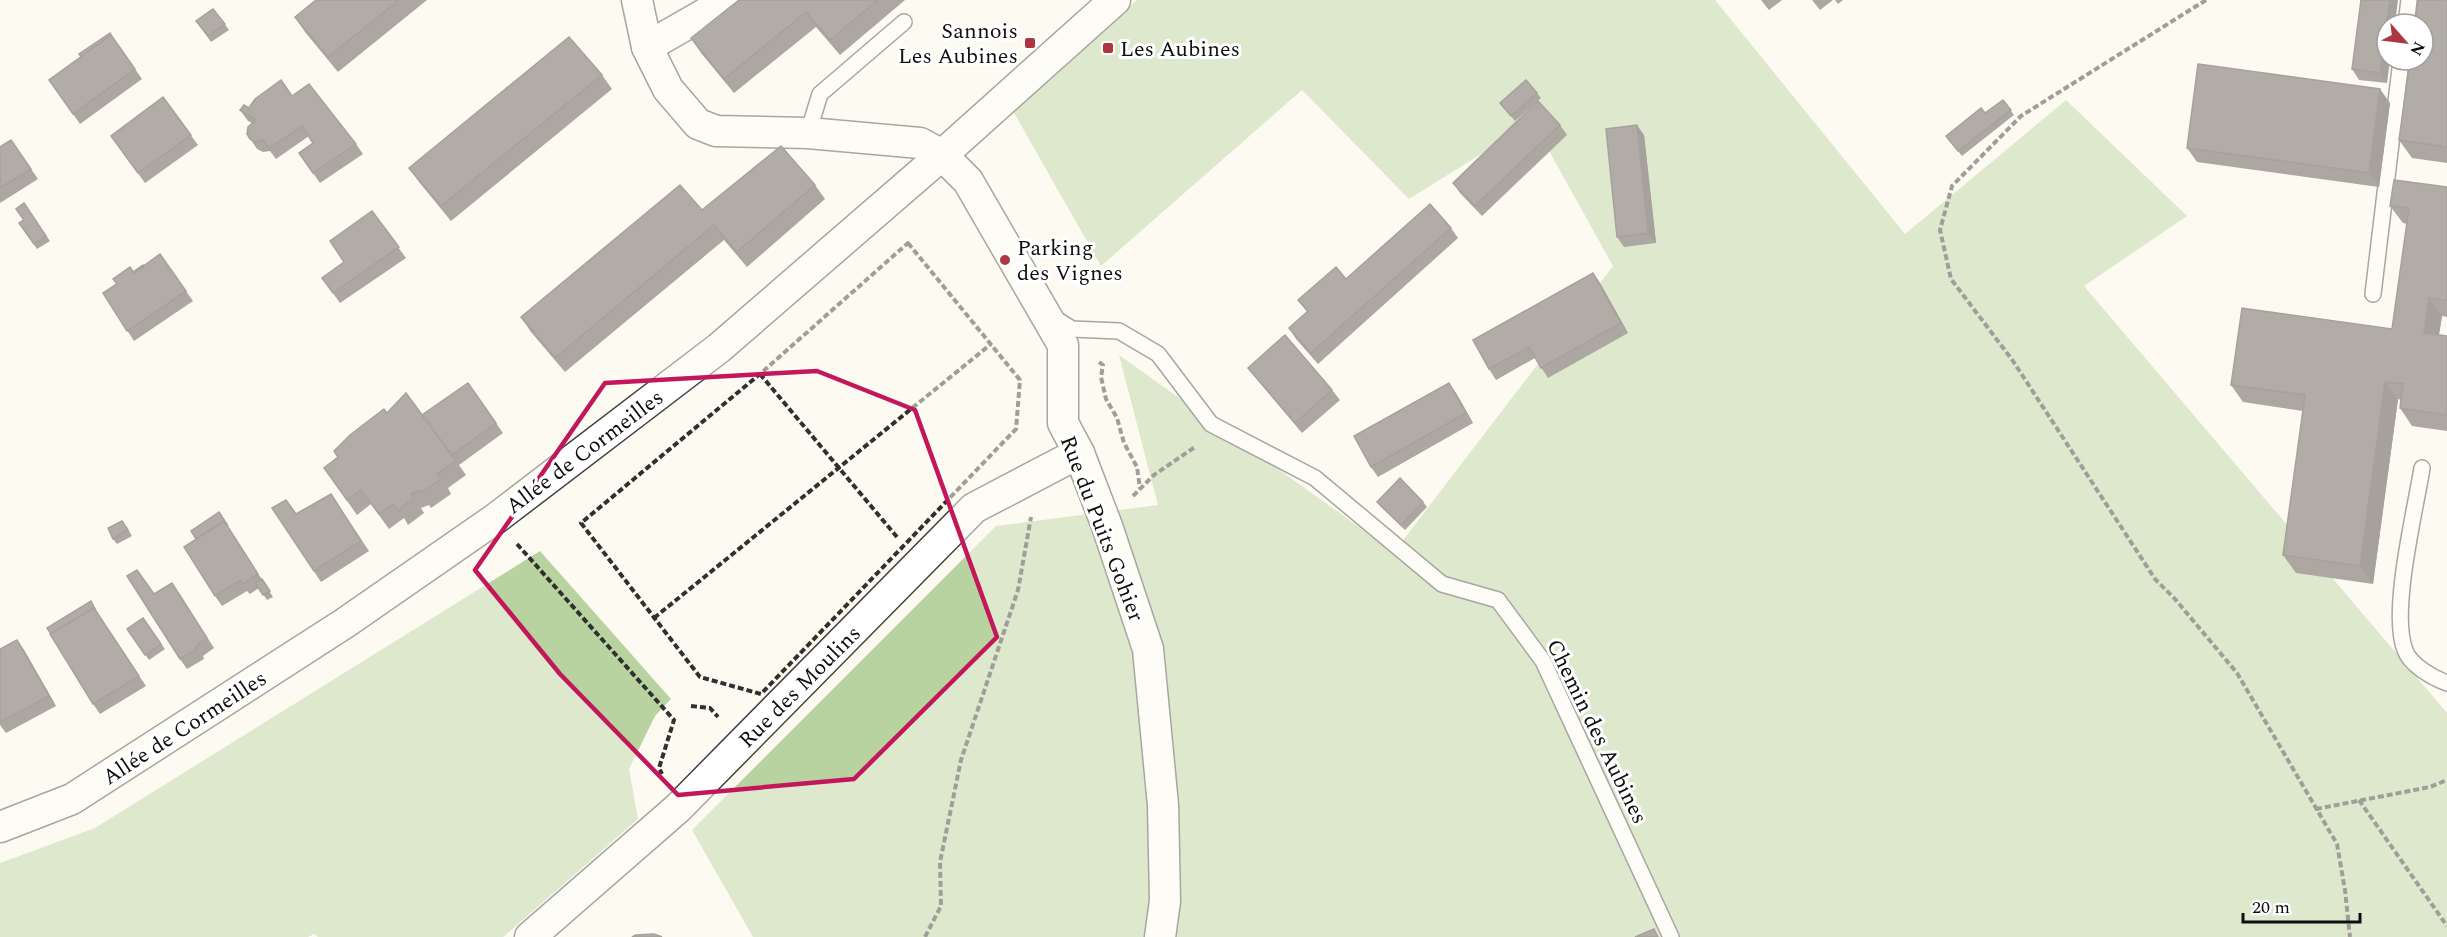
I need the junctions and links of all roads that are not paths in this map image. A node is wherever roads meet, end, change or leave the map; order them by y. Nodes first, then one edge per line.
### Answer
1 (637, 0) edge
2 (729, 0) edge
3 (1115, 0) edge
4 (904, 22) dead end
5 (648, 47) junction
6 (2401, 72) edge
7 (808, 133) junction
8 (942, 154) junction
9 (2373, 294) dead end
10 (1042, 308) junction
11 (1079, 453) junction
12 (2422, 468) dead end
13 (2447, 683) edge
14 (0, 827) edge
15 (530, 937) edge
16 (1160, 937) edge
17 (1671, 937) edge

1 - 5 street
2 - 5 street
3 - 8 street, Allée de Cormeilles
4 - 7 lane
5 - 7 street
6 - 9 lane
7 - 8 street
8 - 10 street, Rue du Puits Gohier
8 - 14 street, Allée de Cormeilles
10 - 11 street, Rue du Puits Gohier
10 - 17 lane, Chemin des Aubines
11 - 15 street, Rue des Moulins
11 - 16 street, Rue du Puits Gohier
12 - 13 lane

